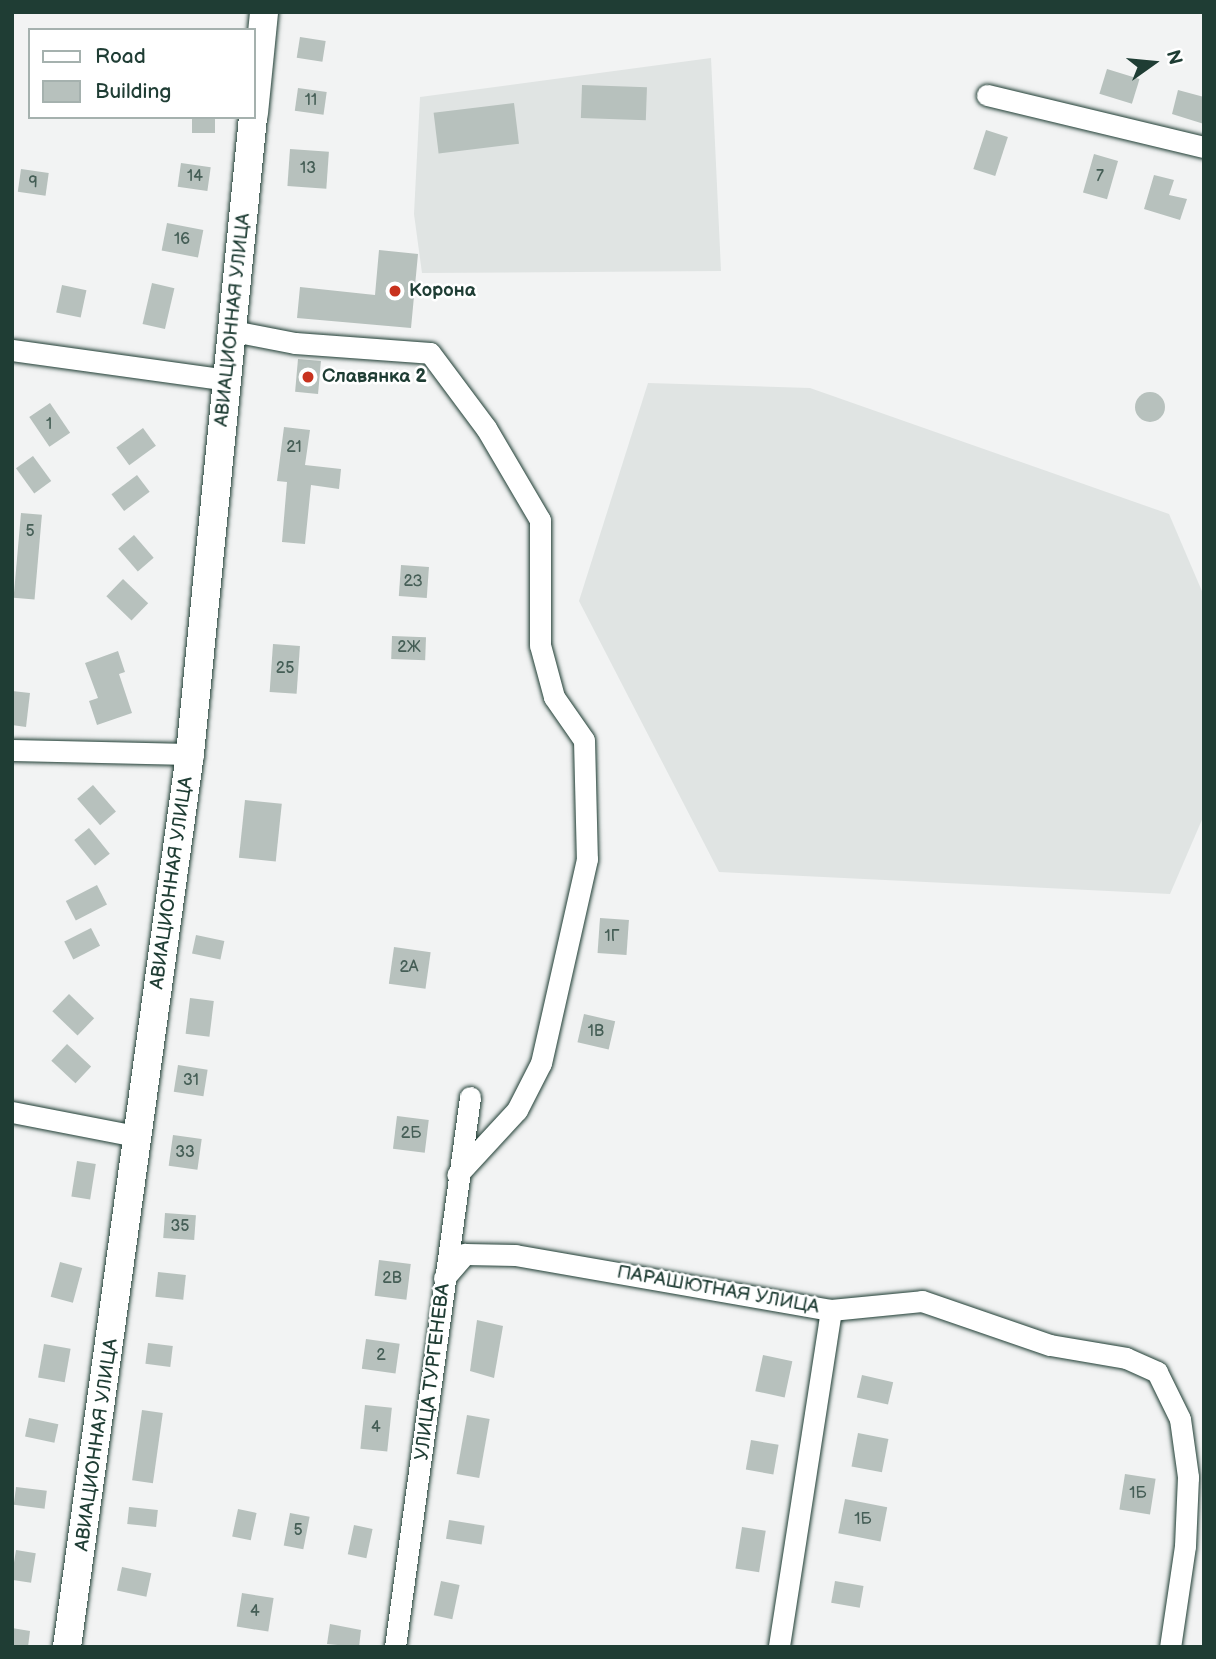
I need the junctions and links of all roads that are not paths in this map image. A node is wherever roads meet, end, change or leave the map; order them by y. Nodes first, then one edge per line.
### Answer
1 (264, 12) edge
2 (256, 94) edge
3 (988, 95) dead end
4 (254, 119) edge
5 (1204, 147) edge
6 (233, 331) junction
7 (12, 350) edge
8 (227, 380) junction
9 (12, 750) edge
10 (190, 754) junction
11 (470, 1097) dead end
12 (12, 1112) edge
13 (136, 1136) junction
14 (457, 1175) junction
15 (444, 1279) junction
16 (831, 1310) junction
17 (1204, 1533) edge
18 (1185, 1546) junction
19 (67, 1647) edge
20 (394, 1647) edge
21 (779, 1647) edge
22 (1170, 1647) edge

1 - 2 main road, АВИАЦИОННАЯ УЛИЦА
3 - 5 street
4 - 6 main road, АВИАЦИОННАЯ УЛИЦА
6 - 8 main road, АВИАЦИОННАЯ УЛИЦА
6 - 14 street
7 - 8 street
8 - 10 main road, АВИАЦИОННАЯ УЛИЦА
9 - 10 street
10 - 13 main road, АВИАЦИОННАЯ УЛИЦА
11 - 14 street, УЛИЦА ТУРГЕНЕВА
12 - 13 street
13 - 19 main road, АВИАЦИОННАЯ УЛИЦА
14 - 15 street, УЛИЦА ТУРГЕНЕВА
15 - 16 street, ПАРАШЮТНАЯ УЛИЦА
15 - 20 street, УЛИЦА ТУРГЕНЕВА
16 - 18 street
16 - 21 street, ПАРАШЮТНАЯ УЛИЦА
17 - 18 street
18 - 22 street

